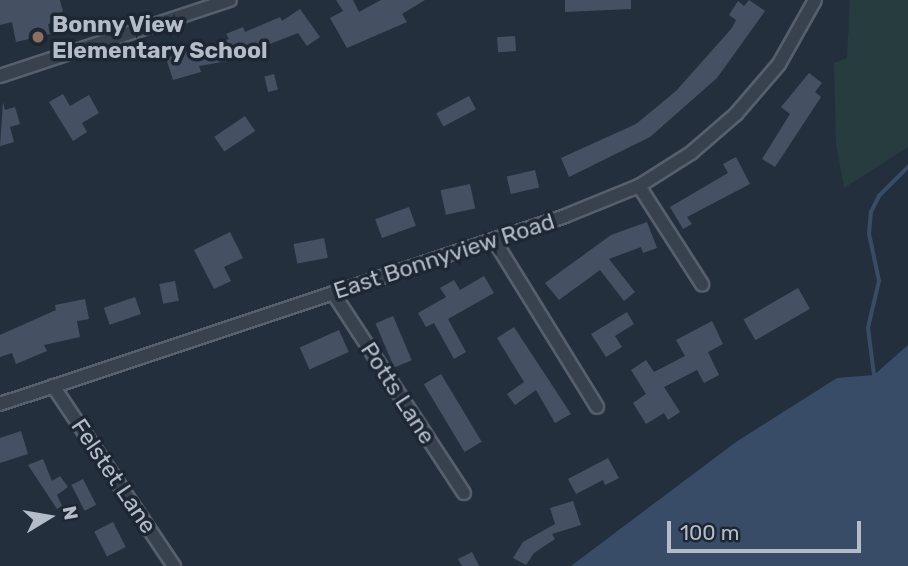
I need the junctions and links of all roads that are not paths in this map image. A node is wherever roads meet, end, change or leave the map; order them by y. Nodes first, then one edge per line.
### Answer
1 (230, 0) edge
2 (815, 0) edge
3 (0, 76) edge
4 (639, 186) junction
5 (494, 240) junction
6 (702, 284) dead end
7 (333, 293) junction
8 (53, 386) junction
9 (0, 404) edge
10 (597, 407) dead end
11 (464, 493) dead end
12 (174, 566) edge

1 - 3 street
2 - 4 street, East Bonnyview Road
4 - 5 street, East Bonnyview Road
4 - 6 street
5 - 7 street, East Bonnyview Road
5 - 10 street
7 - 8 street, East Bonnyview Road
7 - 11 street, Potts Lane
8 - 9 street, East Bonnyview Road
8 - 12 street, Felstet Lane

